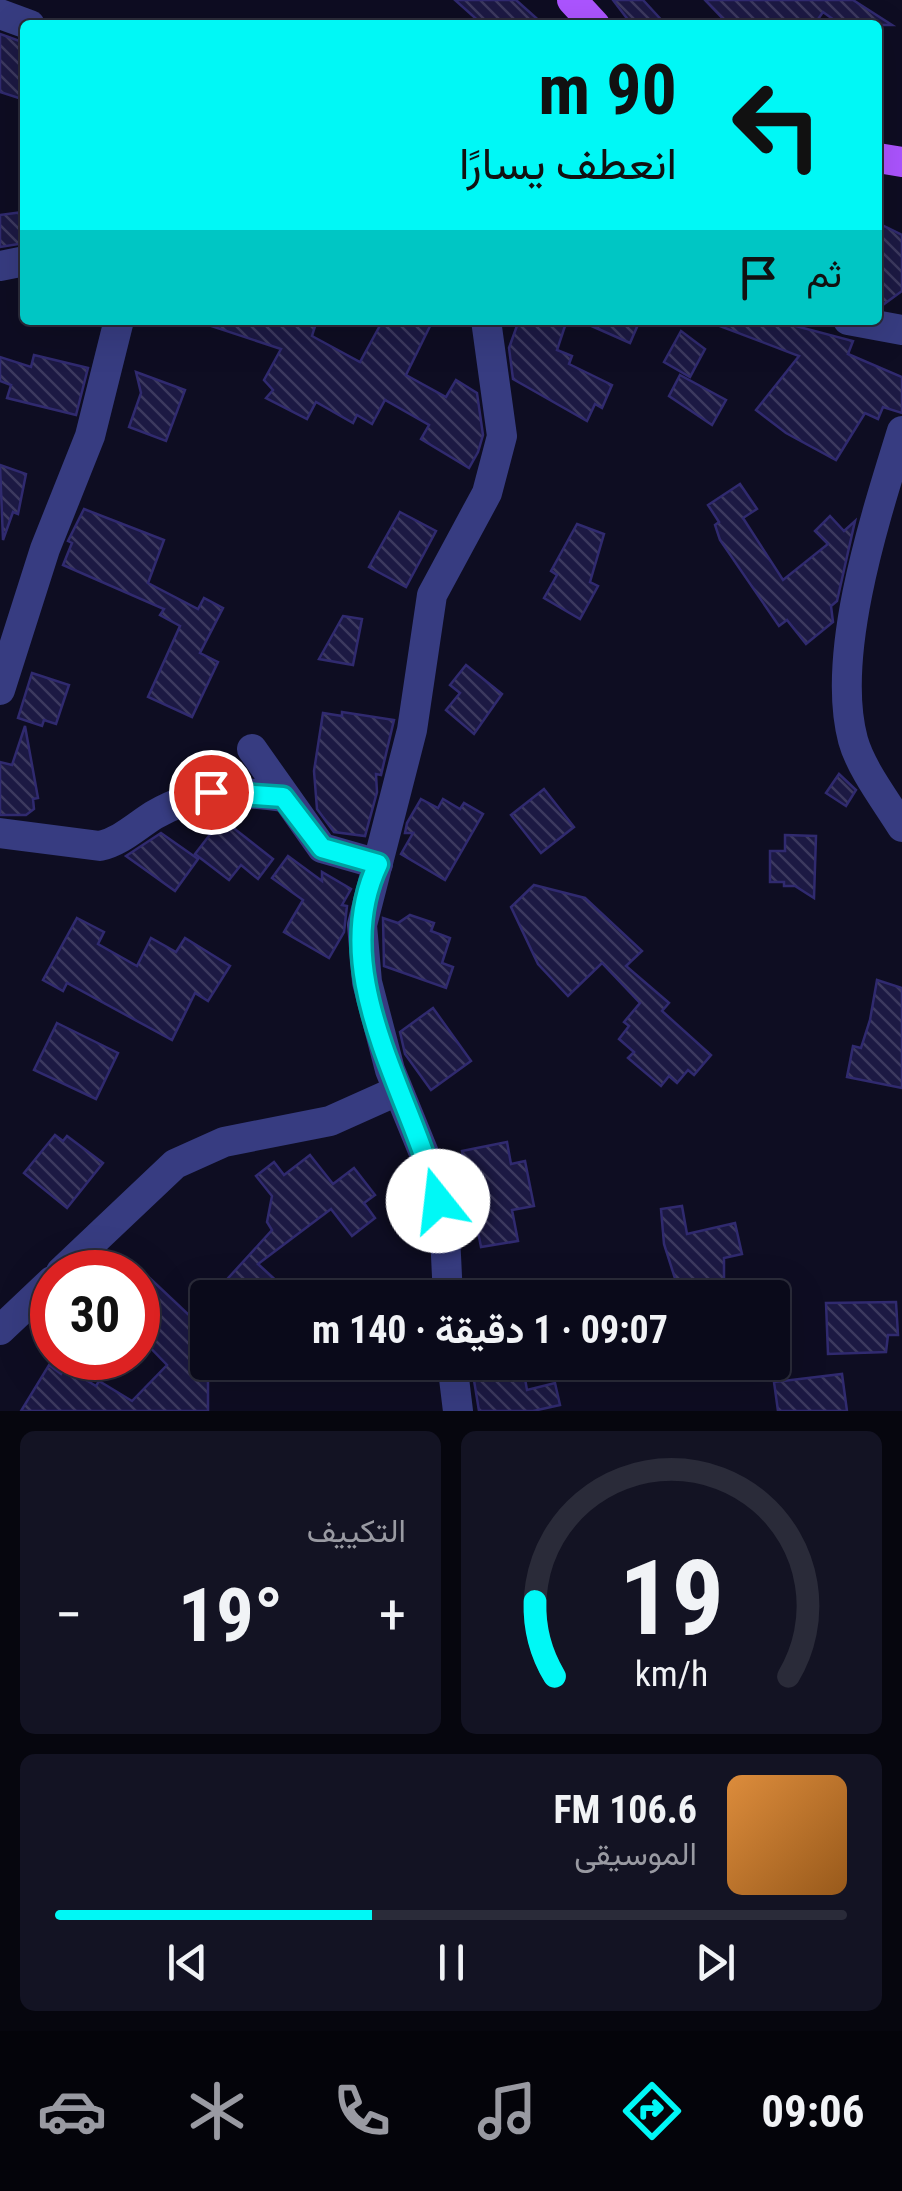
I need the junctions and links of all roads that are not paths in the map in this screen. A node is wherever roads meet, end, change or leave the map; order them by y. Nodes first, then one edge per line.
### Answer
1 (572, 0) edge
2 (590, 20) edge
3 (119, 325) edge
4 (487, 325) edge
5 (875, 325) edge
6 (902, 330) edge
7 (902, 431) edge
8 (0, 690) edge
9 (252, 749) dead end
10 (283, 797) junction
11 (902, 827) edge
12 (0, 833) edge
13 (378, 864) junction
14 (396, 1091) junction
15 (84, 1250) edge
16 (447, 1280) edge
17 (30, 1302) edge
18 (0, 1330) edge
19 (454, 1380) edge
20 (458, 1411) edge

1 - 2 main road
3 - 8 street
4 - 13 street
5 - 6 street
7 - 11 street
9 - 10 street
10 - 12 street
10 - 13 street
13 - 14 street
14 - 15 street
14 - 16 street
17 - 18 street
19 - 20 street

